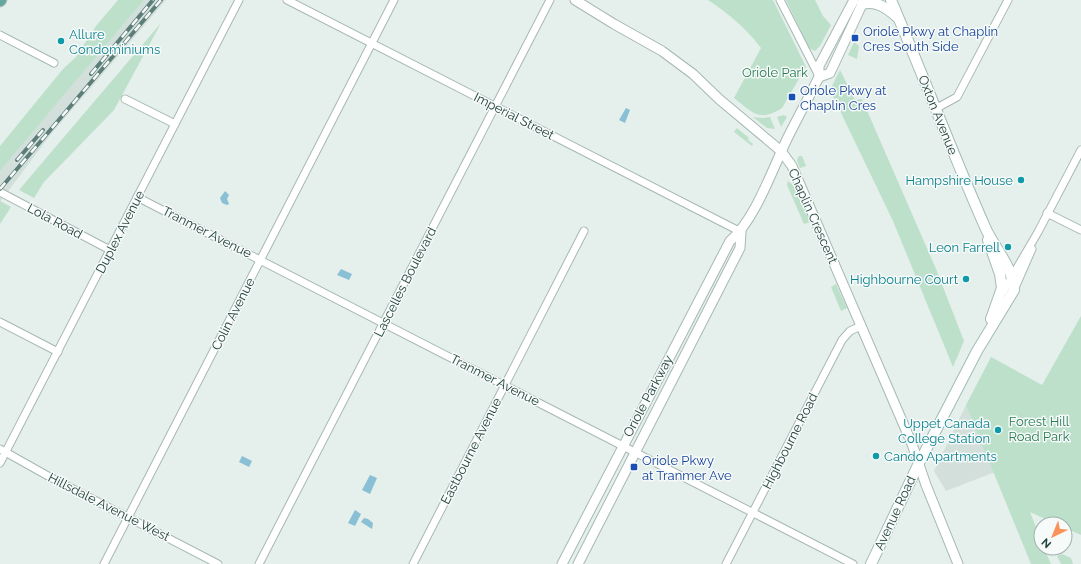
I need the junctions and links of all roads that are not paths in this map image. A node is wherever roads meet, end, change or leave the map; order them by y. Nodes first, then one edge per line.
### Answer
1 (239, 0) edge
2 (287, 0) edge
3 (394, 0) edge
4 (550, 0) edge
5 (575, 0) edge
6 (780, 0) edge
7 (890, 0) edge
8 (1008, 0) edge
9 (860, 1) edge
10 (898, 18) junction
11 (0, 35) edge
12 (372, 44) junction
13 (54, 63) dead end
14 (819, 77) junction
15 (125, 99) dead end
16 (496, 107) junction
17 (935, 109) junction
18 (175, 124) junction
19 (1081, 150) edge
20 (781, 151) junction
21 (0, 192) edge
22 (138, 197) junction
23 (1048, 213) junction
24 (986, 230) junction
25 (1081, 230) edge
26 (584, 232) dead end
27 (740, 232) junction
28 (1038, 232) junction
29 (110, 250) junction
30 (261, 260) junction
31 (1012, 276) junction
32 (1014, 290) junction
33 (998, 301) junction
34 (0, 322) edge
35 (384, 323) junction
36 (861, 326) junction
37 (986, 335) junction
38 (58, 352) junction
39 (505, 385) junction
40 (622, 446) junction
41 (3, 451) edge
42 (635, 452) junction
43 (0, 463) edge
44 (918, 463) junction
45 (753, 513) junction
46 (128, 517) junction
47 (104, 564) edge
48 (218, 564) edge
49 (259, 564) edge
50 (413, 564) edge
51 (562, 564) edge
52 (578, 564) edge
53 (726, 564) edge
54 (853, 564) edge
55 (871, 564) edge
56 (958, 564) edge

1 - 18 street, Duplex Avenue
2 - 12 street, Imperial Street
3 - 12 street, Colin Avenue
4 - 16 street, Lascelles Boulevard
5 - 20 street, Chaplin Crescent
6 - 14 street
7 - 10 main road, Oxton Avenue
8 - 17 street
9 - 10 main road
9 - 14 street, Oriole Parkway
10 - 17 main road, Oxton Avenue
11 - 13 street
12 - 16 street, Imperial Street
12 - 30 street, Colin Avenue
14 - 20 street, Oriole Parkway
15 - 18 street
16 - 27 street, Imperial Street
16 - 35 street, Lascelles Boulevard
17 - 24 main road, Oxton Avenue
18 - 22 street, Duplex Avenue
19 - 23 street, Avenue Road
20 - 27 street, Oriole Parkway
20 - 36 street, Chaplin Crescent
21 - 29 street, Lola Road
22 - 29 street, Duplex Avenue
22 - 30 street, Tranmer Avenue
23 - 25 street
23 - 28 street, Avenue Road
24 - 31 main road, Oxton Avenue
24 - 33 main road, Oxton Avenue
26 - 39 street, Eastbourne Avenue
27 - 40 street, Oriole Parkway
27 - 42 street, Oriole Parkway
28 - 31 street, Avenue Road
28 - 32 street, Avenue Road
29 - 38 street, Duplex Avenue
30 - 35 street, Tranmer Avenue
30 - 46 street, Colin Avenue
31 - 32 main road, Oxton Avenue
31 - 33 street, Avenue Road
32 - 37 main road, Avenue Road
33 - 37 main road, Avenue Road
34 - 38 street
35 - 39 street, Tranmer Avenue
35 - 49 street, Lascelles Boulevard
36 - 44 street, Chaplin Crescent
36 - 45 street, Highbourne Road
37 - 44 main road, Avenue Road
38 - 41 street, Duplex Avenue
39 - 40 street, Tranmer Avenue
39 - 50 street, Eastbourne Avenue
40 - 42 street, Tranmer Avenue
40 - 51 street, Oriole Parkway
41 - 43 street, Duplex Avenue
41 - 46 street, Hillsdale Avenue West
42 - 45 street, Tranmer Avenue
42 - 52 street, Oriole Parkway
44 - 55 main road, Avenue Road
44 - 56 street, Chaplin Crescent
45 - 53 street, Highbourne Road
45 - 54 street, Tranmer Avenue
46 - 47 street, Colin Avenue
46 - 48 street, Hillsdale Avenue West

